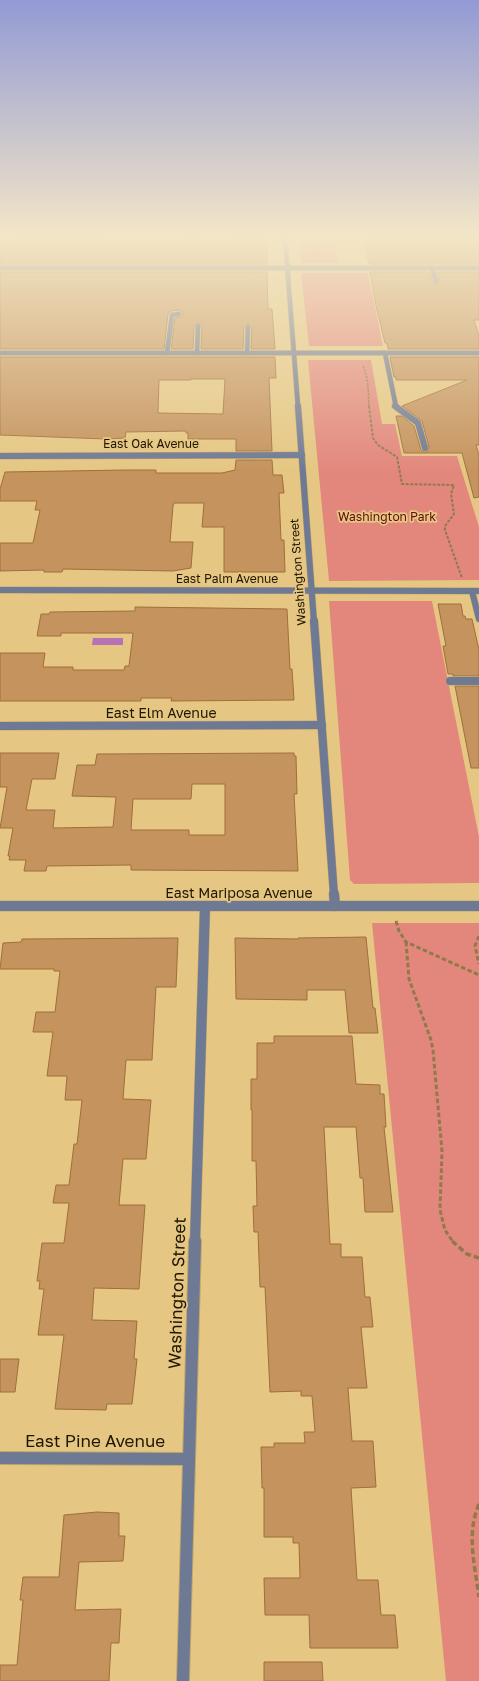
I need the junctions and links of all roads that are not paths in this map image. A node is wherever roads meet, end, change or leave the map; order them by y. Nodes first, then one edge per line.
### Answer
1 (172, 315) edge
2 (291, 315) edge
3 (198, 326) dead end
4 (248, 327) dead end
5 (0, 353) edge
6 (167, 353) junction
7 (197, 353) junction
8 (247, 353) junction
9 (293, 353) junction
10 (385, 353) junction
11 (479, 353) edge
12 (425, 448) dead end
13 (302, 455) junction
14 (0, 456) edge
15 (0, 590) edge
16 (312, 590) junction
17 (476, 591) edge
18 (479, 619) edge
19 (479, 680) edge
20 (450, 681) dead end
21 (322, 725) junction
22 (0, 726) edge
23 (0, 906) edge
24 (205, 906) junction
25 (335, 906) junction
26 (479, 906) edge
27 (0, 1458) edge
28 (189, 1459) junction
29 (183, 1681) edge

1 - 6 street
2 - 9 street, Washington Street
3 - 7 street
4 - 8 street
5 - 6 street
6 - 7 street
7 - 8 street
8 - 9 street
9 - 10 street
9 - 13 street, Washington Street
10 - 11 street
10 - 12 street
13 - 14 street, East Oak Avenue
13 - 16 street, Washington Street
15 - 16 street, East Palm Avenue
16 - 17 street, East Palm Avenue
16 - 21 street, Washington Street
17 - 18 street
19 - 20 street
21 - 22 street, East Elm Avenue
21 - 25 street, Washington Street
23 - 24 street, East Mariposa Avenue
24 - 25 street, East Mariposa Avenue
24 - 28 street, Washington Street
25 - 26 street, East Mariposa Avenue
27 - 28 street, East Pine Avenue
28 - 29 street, Washington Street

